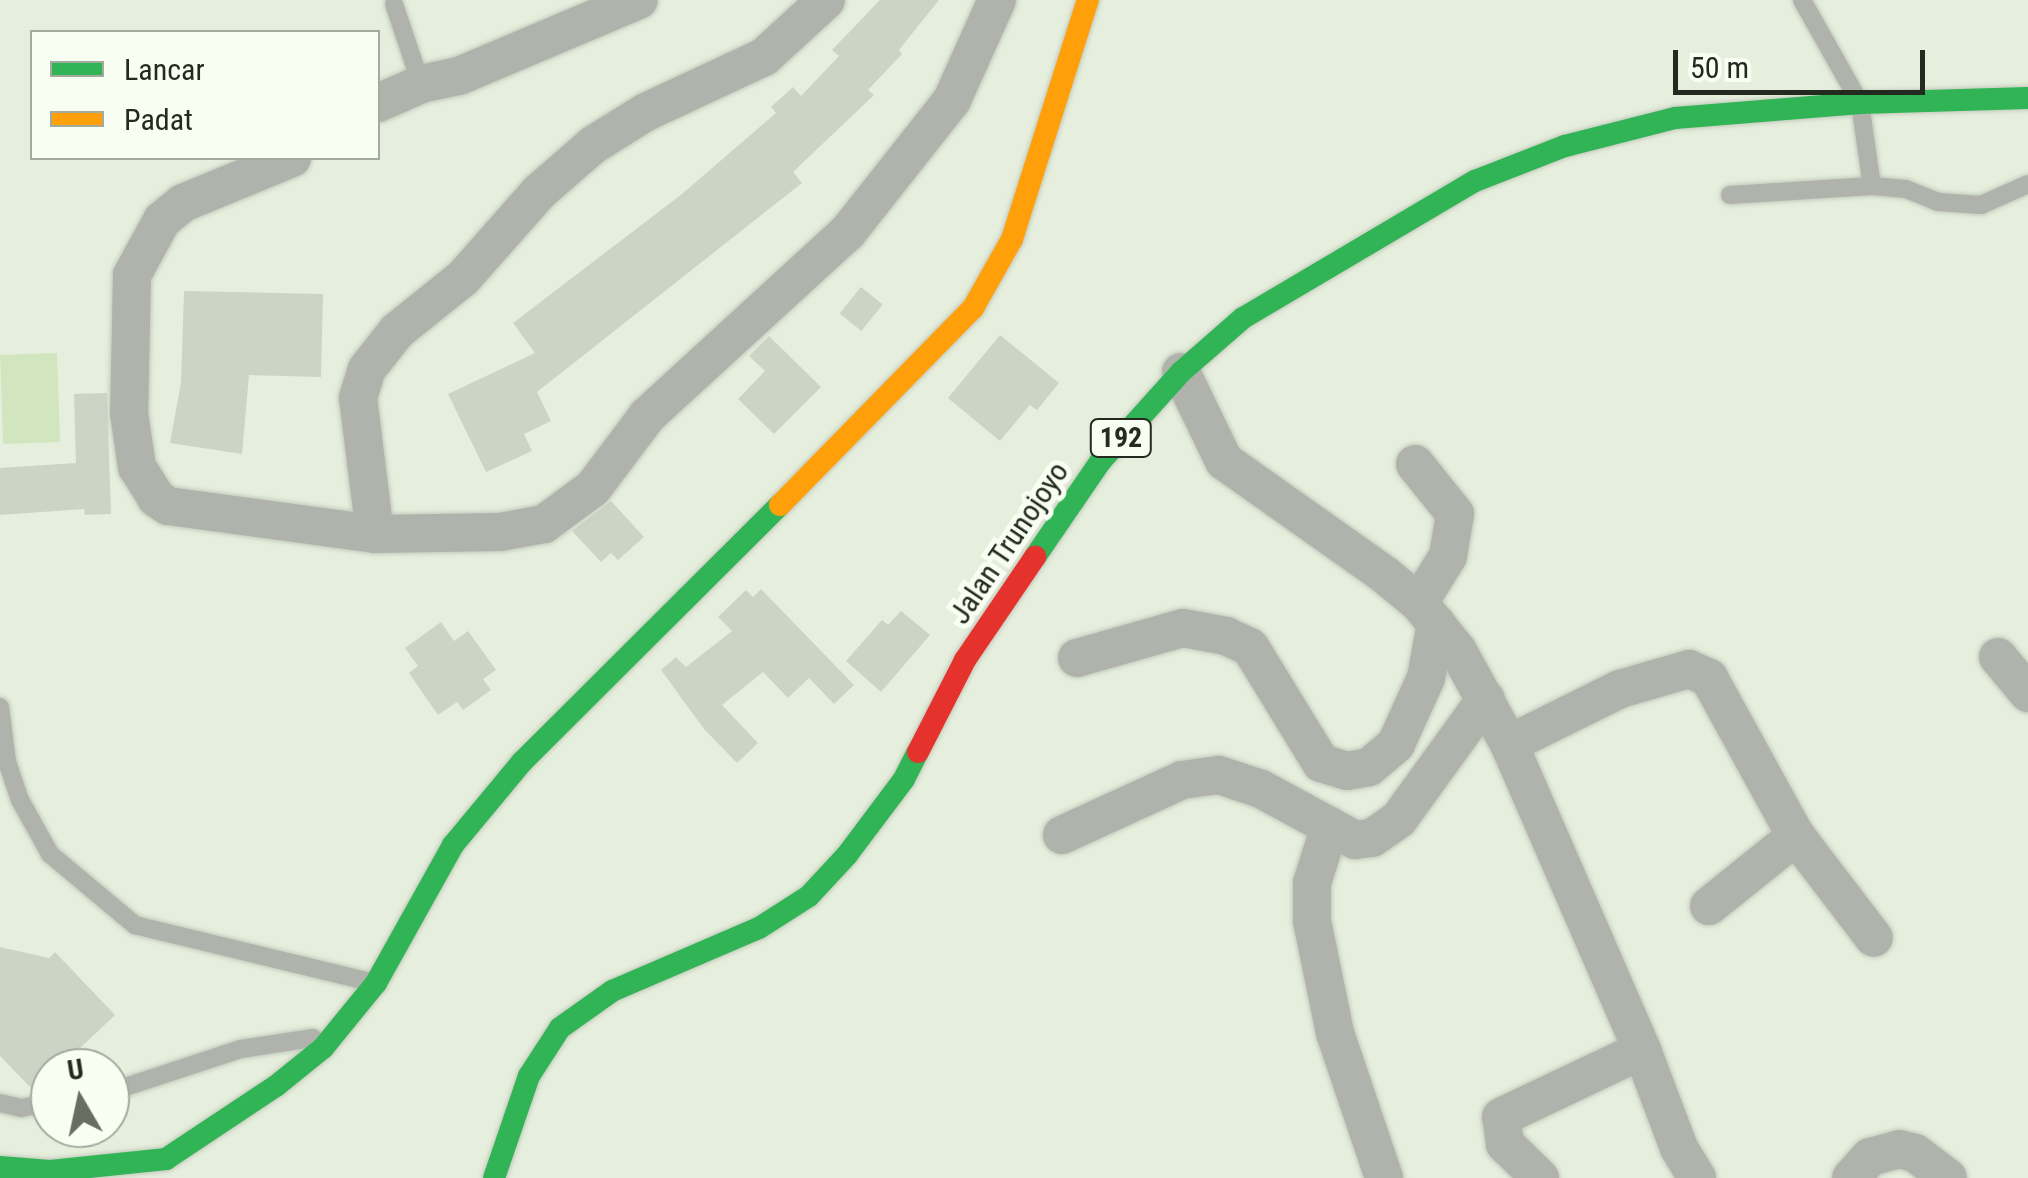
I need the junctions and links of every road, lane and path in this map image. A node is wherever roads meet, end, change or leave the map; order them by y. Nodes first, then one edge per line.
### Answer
1 (639, 0) edge
2 (826, 0) edge
3 (998, 0) edge
4 (1088, 0) edge
5 (1802, 0) edge
6 (394, 4) dead end
7 (421, 84) junction
8 (2028, 98) edge
9 (380, 102) edge
10 (1860, 103) junction
11 (287, 160) edge
12 (2028, 184) edge
13 (1872, 186) junction
14 (1730, 195) dead end
15 (1181, 372) junction
16 (1415, 464) dead end
17 (376, 534) junction
18 (1427, 613) junction
19 (1998, 656) dead end
20 (1077, 658) dead end
21 (2028, 693) edge
22 (1486, 699) junction
23 (0, 707) edge
24 (1509, 744) junction
25 (1330, 826) junction
26 (1062, 835) dead end
27 (1796, 836) junction
28 (1710, 906) dead end
29 (1874, 938) dead end
30 (376, 983) junction
31 (333, 1035) junction
32 (1642, 1050) junction
33 (130, 1086) edge
34 (0, 1103) edge
35 (30, 1107) edge
36 (14, 1171) edge
37 (494, 1178) edge
38 (1384, 1178) edge
39 (1540, 1178) edge
40 (1698, 1178) edge
41 (1851, 1178) edge
42 (1948, 1178) edge

1 - 7 street
2 - 17 street
3 - 17 street
4 - 30 main road
5 - 10 lane
6 - 7 lane
7 - 9 street
8 - 10 main road, Jalan Trunojoyo / 192
10 - 13 lane
10 - 15 main road, Jalan Trunojoyo / 192
11 - 17 street
12 - 13 lane
13 - 14 lane
15 - 18 street
15 - 37 main road, Jalan Trunojoyo / 192
16 - 18 street
18 - 20 street
18 - 22 street
19 - 21 street
22 - 24 street
22 - 25 street
23 - 30 lane
24 - 27 street
24 - 32 street
25 - 26 street
25 - 38 street
27 - 28 street
27 - 29 street
30 - 31 main road
31 - 33 lane
31 - 36 main road
32 - 39 street
32 - 40 street
34 - 35 lane
41 - 42 street

